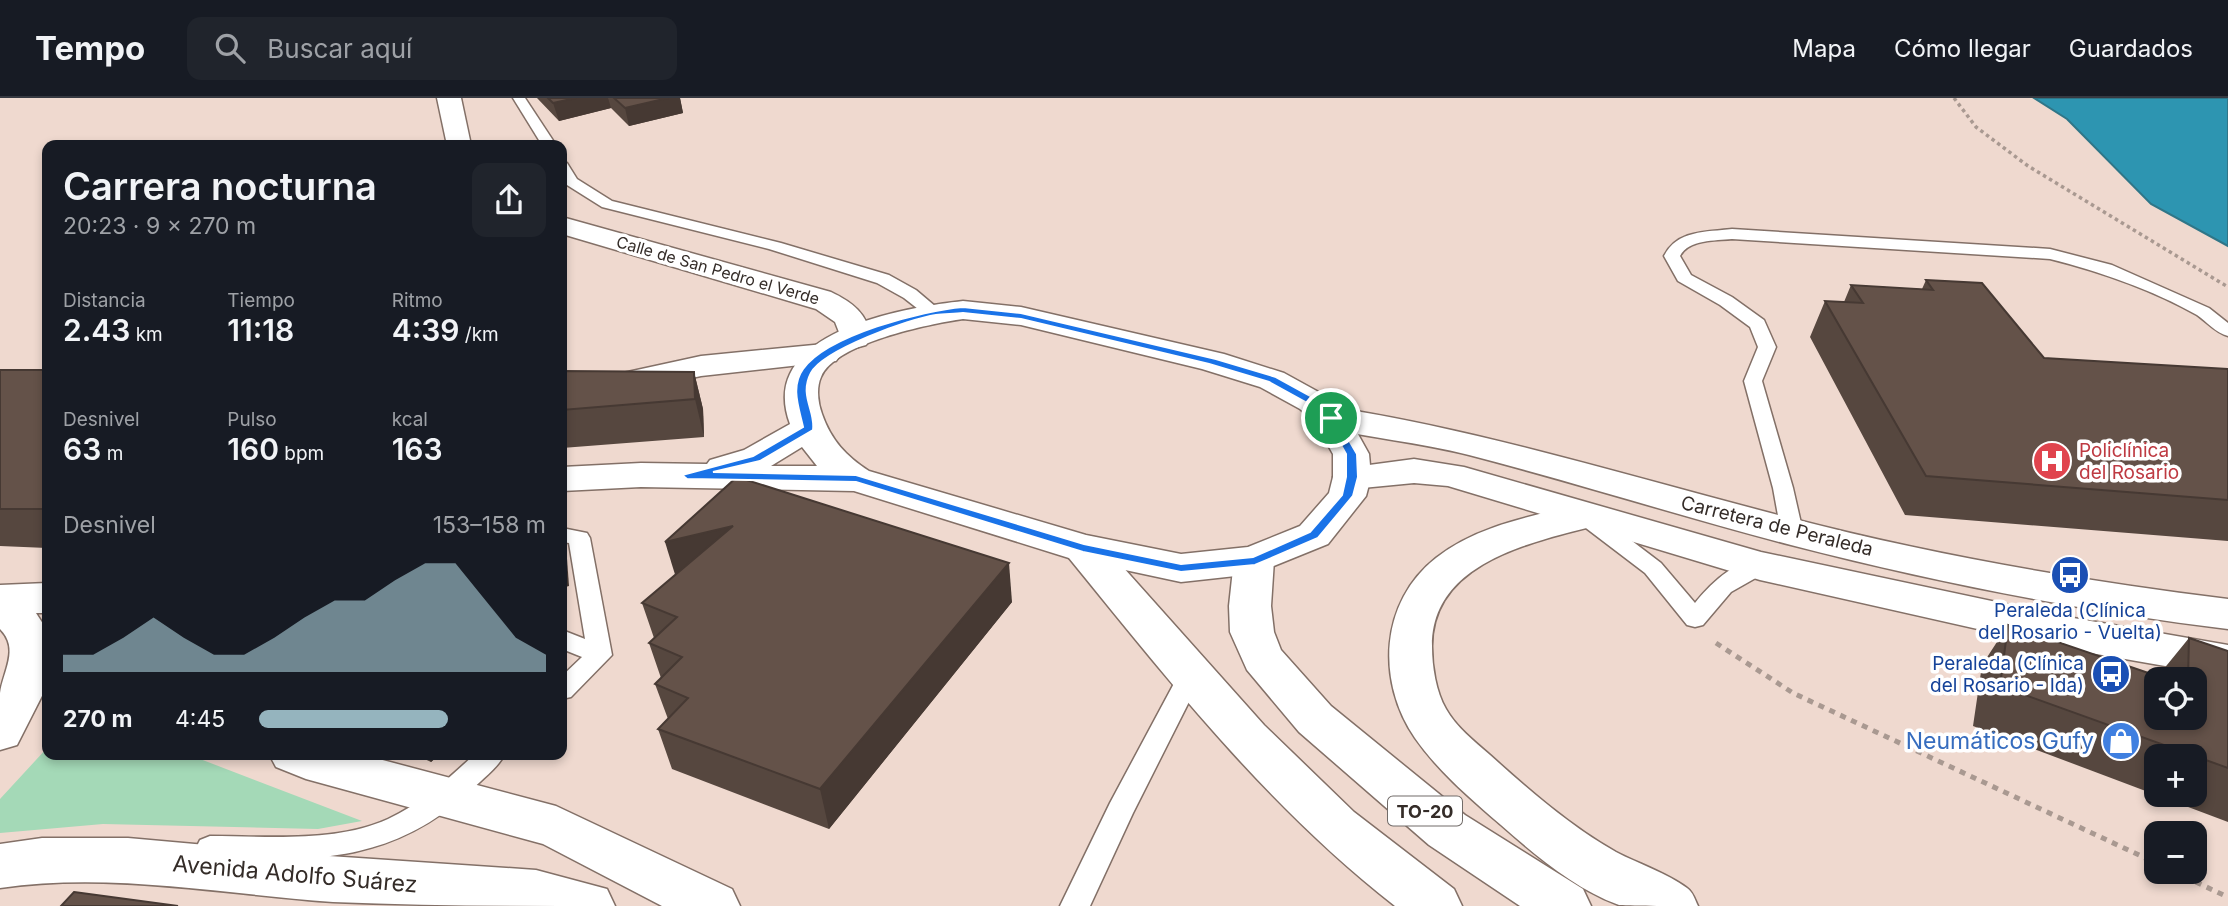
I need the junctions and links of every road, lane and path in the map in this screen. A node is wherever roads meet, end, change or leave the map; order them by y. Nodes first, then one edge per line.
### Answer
1 (449, 98) edge
2 (519, 98) edge
3 (1954, 98) edge
4 (458, 140) edge
5 (546, 140) edge
6 (567, 174) edge
7 (567, 226) edge
8 (2228, 287) edge
9 (933, 312) junction
10 (2228, 331) edge
11 (855, 338) junction
12 (824, 354) junction
13 (567, 388) edge
14 (1331, 418) junction
15 (809, 428) junction
16 (687, 475) junction
17 (1352, 477) junction
18 (567, 479) edge
19 (856, 479) junction
20 (1584, 516) junction
21 (1792, 531) junction
22 (567, 536) edge
23 (1083, 548) junction
24 (1255, 561) junction
25 (1760, 566) junction
26 (0, 600) edge
27 (2228, 614) edge
28 (31, 619) edge
29 (1696, 619) junction
30 (567, 641) edge
31 (600, 655) junction
32 (2228, 661) edge
33 (1190, 676) junction
34 (567, 685) edge
35 (23, 704) edge
36 (306, 760) edge
37 (486, 760) edge
38 (447, 796) junction
39 (2144, 857) edge
40 (128, 860) junction
41 (0, 866) edge
42 (2200, 884) edge
43 (2228, 897) edge
44 (588, 906) edge
45 (713, 906) edge
46 (1075, 906) edge
47 (1435, 906) edge
48 (1564, 906) edge
49 (1671, 906) edge

1 - 4 main road
2 - 5 lane
3 - 8 path
6 - 9 lane
7 - 11 main road, Calle de San Pedro el Verde
9 - 11 main road, Carretera de Peraleda
9 - 14 main road, Carretera de Peraleda
10 - 21 lane
11 - 12 main road, Carretera de Peraleda
12 - 13 main road
12 - 15 main road, Carretera de Peraleda
14 - 17 main road, Carretera de Peraleda
14 - 21 main road, Carretera de Peraleda
15 - 16 main road, Carretera de Peraleda
15 - 19 main road, Carretera de Peraleda
16 - 18 main road, Carretera de Peraleda
16 - 19 main road, Carretera de Peraleda
17 - 20 main road, Carretera de Peraleda
17 - 24 main road, Carretera de Peraleda
19 - 23 main road, Carretera de Peraleda
20 - 25 main road, Carretera de Peraleda
20 - 29 lane
20 - 49 main road
21 - 27 main road, Carretera de Peraleda
22 - 31 lane
23 - 24 main road, Carretera de Peraleda
23 - 33 main road
24 - 48 main road, TO-20
25 - 29 lane
25 - 32 main road, Carretera de Peraleda
26 - 28 main road
28 - 35 main road
29 - 39 path
30 - 31 lane
31 - 34 lane
33 - 46 lane
33 - 47 main road
36 - 38 main road
37 - 38 lane
38 - 40 lane
38 - 45 main road
40 - 41 main road, Avenida Adolfo Suárez
40 - 44 main road, Avenida Adolfo Suárez
42 - 43 path

